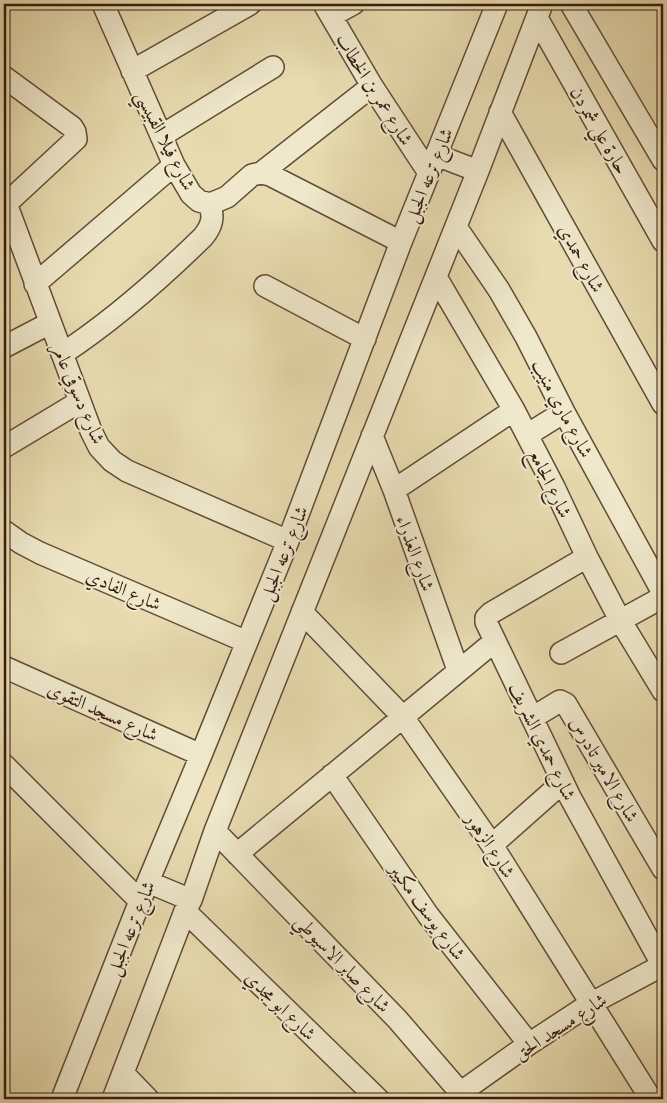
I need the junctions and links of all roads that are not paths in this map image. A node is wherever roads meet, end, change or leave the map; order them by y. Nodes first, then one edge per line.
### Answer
1 (103, 4) edge
2 (250, 4) edge
3 (353, 4) edge
4 (497, 4) edge
5 (571, 4) edge
6 (328, 10) edge
7 (539, 11) edge
8 (273, 68) dead end
9 (132, 71) junction
10 (4, 77) edge
11 (372, 86) junction
12 (500, 112) junction
13 (161, 136) junction
14 (663, 160) edge
15 (432, 164) junction
16 (174, 165) junction
17 (478, 171) junction
18 (261, 173) junction
19 (5, 201) edge
20 (210, 204) junction
21 (456, 227) junction
22 (663, 241) edge
23 (401, 242) junction
24 (436, 277) junction
25 (35, 284) junction
26 (265, 286) dead end
27 (50, 323) junction
28 (365, 339) junction
29 (4, 347) edge
30 (62, 354) junction
31 (79, 402) junction
32 (663, 404) edge
33 (514, 410) junction
34 (564, 412) junction
35 (527, 435) junction
36 (372, 436) junction
37 (4, 447) edge
38 (394, 490) junction
39 (4, 531) edge
40 (288, 541) junction
41 (587, 557) junction
42 (663, 592) edge
43 (663, 596) edge
44 (302, 612) junction
45 (620, 620) junction
46 (495, 640) junction
47 (247, 642) junction
48 (561, 653) dead end
49 (4, 667) edge
50 (458, 670) junction
51 (663, 690) edge
52 (403, 717) junction
53 (532, 718) junction
54 (201, 755) junction
55 (4, 765) edge
56 (332, 775) junction
57 (563, 782) junction
58 (216, 831) junction
59 (492, 844) junction
60 (237, 854) junction
61 (663, 869) edge
62 (148, 889) junction
63 (185, 902) junction
64 (663, 965) edge
65 (590, 1004) junction
66 (529, 1044) junction
67 (123, 1073) junction
68 (463, 1096) edge
69 (374, 1098) edge
70 (62, 1099) edge
71 (113, 1099) edge
72 (148, 1099) edge
73 (651, 1099) edge

1 - 9 street, شارع فيلا القبيسي
2 - 9 street
3 - 6 street
4 - 15 street, شارع ترعه الجبل
5 - 14 street
6 - 11 street, شارع عمر بن الخطاب
7 - 12 street, شارع ترعه الجبل
7 - 22 street, حارة علي شمردن
8 - 13 street
9 - 13 street, شارع فيلا القبيسي
10 - 19 street
11 - 15 street, شارع عمر بن الخطاب
11 - 18 street, شارع فيلا القبيسي
12 - 17 street, شارع ترعه الجبل
12 - 32 street, شارع حمدي
13 - 16 street, شارع فيلا القبيسي
15 - 17 street
15 - 23 street, شارع ترعه الجبل
16 - 20 street, شارع فيلا القبيسي
16 - 25 street
17 - 21 street, شارع ترعه الجبل
18 - 20 street, شارع فيلا القبيسي
18 - 23 street
19 - 25 street, شارع دسوقي عامر
20 - 30 street
21 - 24 street, شارع ترعه الجبل
21 - 34 street, شارع ماري منيب
23 - 28 street, شارع ترعه الجبل
24 - 33 street, شارع الجامع
24 - 36 street, شارع ترعه الجبل
25 - 27 street, شارع دسوقي عامر
26 - 28 street
27 - 29 street
27 - 30 street, شارع دسوقي عامر
28 - 40 street, شارع ترعه الجبل
30 - 31 street, شارع دسوقي عامر
31 - 37 street
31 - 40 street, شارع دسوقي عامر
33 - 35 street, شارع الجامع
33 - 38 street
34 - 35 street
34 - 42 street, شارع ماري منيب
35 - 41 street, شارع الجامع
36 - 38 street, شارع العذراء
36 - 44 street, شارع ترعه الجبل
38 - 50 street, شارع العذراء
39 - 47 street, شارع الفادي
40 - 47 street, شارع ترعه الجبل
41 - 45 street, شارع الجامع
41 - 46 street, شارع حمدي الشريف
43 - 45 street
44 - 52 street, شارع الزهور
44 - 58 street, شارع ترعه الجبل
45 - 48 street
45 - 51 street, شارع الجامع
46 - 50 street
46 - 53 street, شارع حمدي الشريف
47 - 54 street, شارع ترعه الجبل
49 - 54 street, شارع مسجد التقوى
50 - 52 street
52 - 56 street
52 - 59 street, شارع الزهور
53 - 57 street, شارع حمدي الشريف
53 - 61 street, شارع الامير تادرس
54 - 62 street, شارع ترعه الجبل
55 - 62 street
56 - 60 street
56 - 66 street, شارع يوسف مكيير
57 - 59 street
57 - 64 street, شارع حمدي الشريف
58 - 60 street, شارع صابر الاسيوطي
58 - 63 street, شارع ترعه الجبل
59 - 65 street, شارع الزهور
60 - 68 street, شارع صابر الاسيوطي
62 - 63 street
62 - 70 street, شارع ترعه الجبل
63 - 67 street, شارع ترعه الجبل
63 - 69 street, شارع ابو مجدي
64 - 65 street, شارع مسجد الحق
65 - 66 street, شارع مسجد الحق
65 - 73 street, شارع الزهور
66 - 68 street, شارع مسجد الحق
67 - 71 street, شارع ترعه الجبل
67 - 72 street

